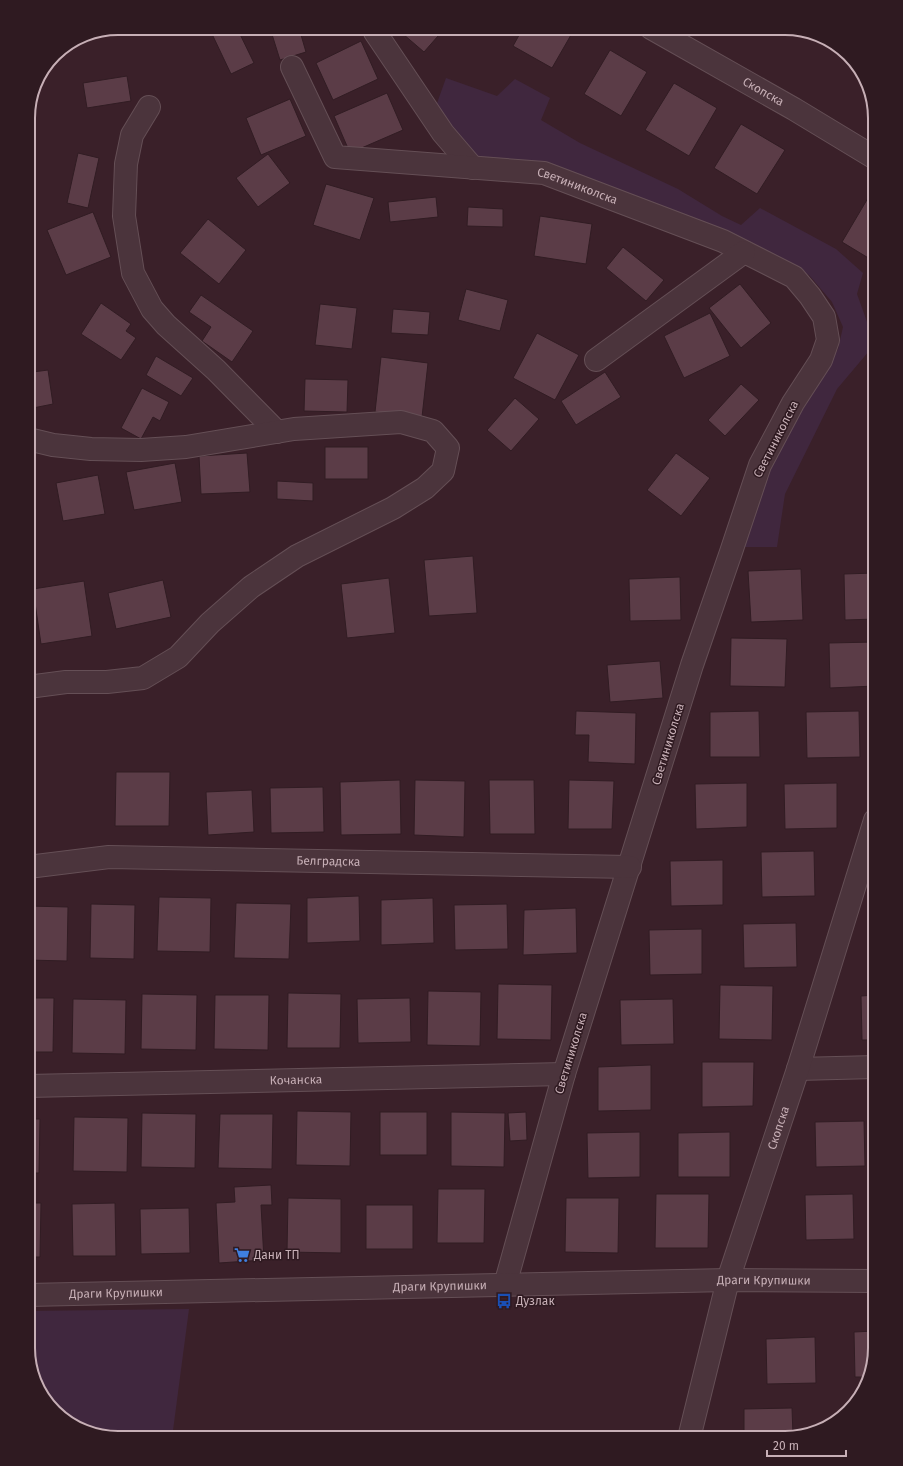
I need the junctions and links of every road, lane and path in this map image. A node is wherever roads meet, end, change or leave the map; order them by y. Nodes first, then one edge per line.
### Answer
1 (377, 35) edge
2 (663, 35) edge
3 (292, 68) dead end
4 (148, 107) dead end
5 (868, 154) edge
6 (473, 168) junction
7 (744, 252) junction
8 (596, 360) dead end
9 (277, 432) junction
10 (35, 441) edge
11 (35, 686) edge
12 (868, 843) edge
13 (35, 866) edge
14 (630, 867) junction
15 (868, 1067) edge
16 (798, 1069) junction
17 (564, 1074) junction
18 (35, 1086) edge
19 (728, 1280) junction
20 (868, 1281) edge
21 (505, 1285) junction
22 (35, 1295) edge
23 (691, 1431) edge

1 - 6 street
2 - 5 street, Скопска
3 - 6 street, Светиниколска
4 - 9 street
6 - 7 street, Светиниколска
7 - 8 street
7 - 14 street, Светиниколска
9 - 10 street
9 - 11 street
12 - 16 street, Скопска
13 - 14 street, Белградска
14 - 17 street, Светиниколска
15 - 16 street
16 - 19 street, Скопска
17 - 18 street, Кочанска
17 - 21 street, Светиниколска
19 - 20 street, Драги Крупишки
19 - 21 street, Драги Крупишки
19 - 23 street, Скопска
21 - 22 street, Драги Крупишки

